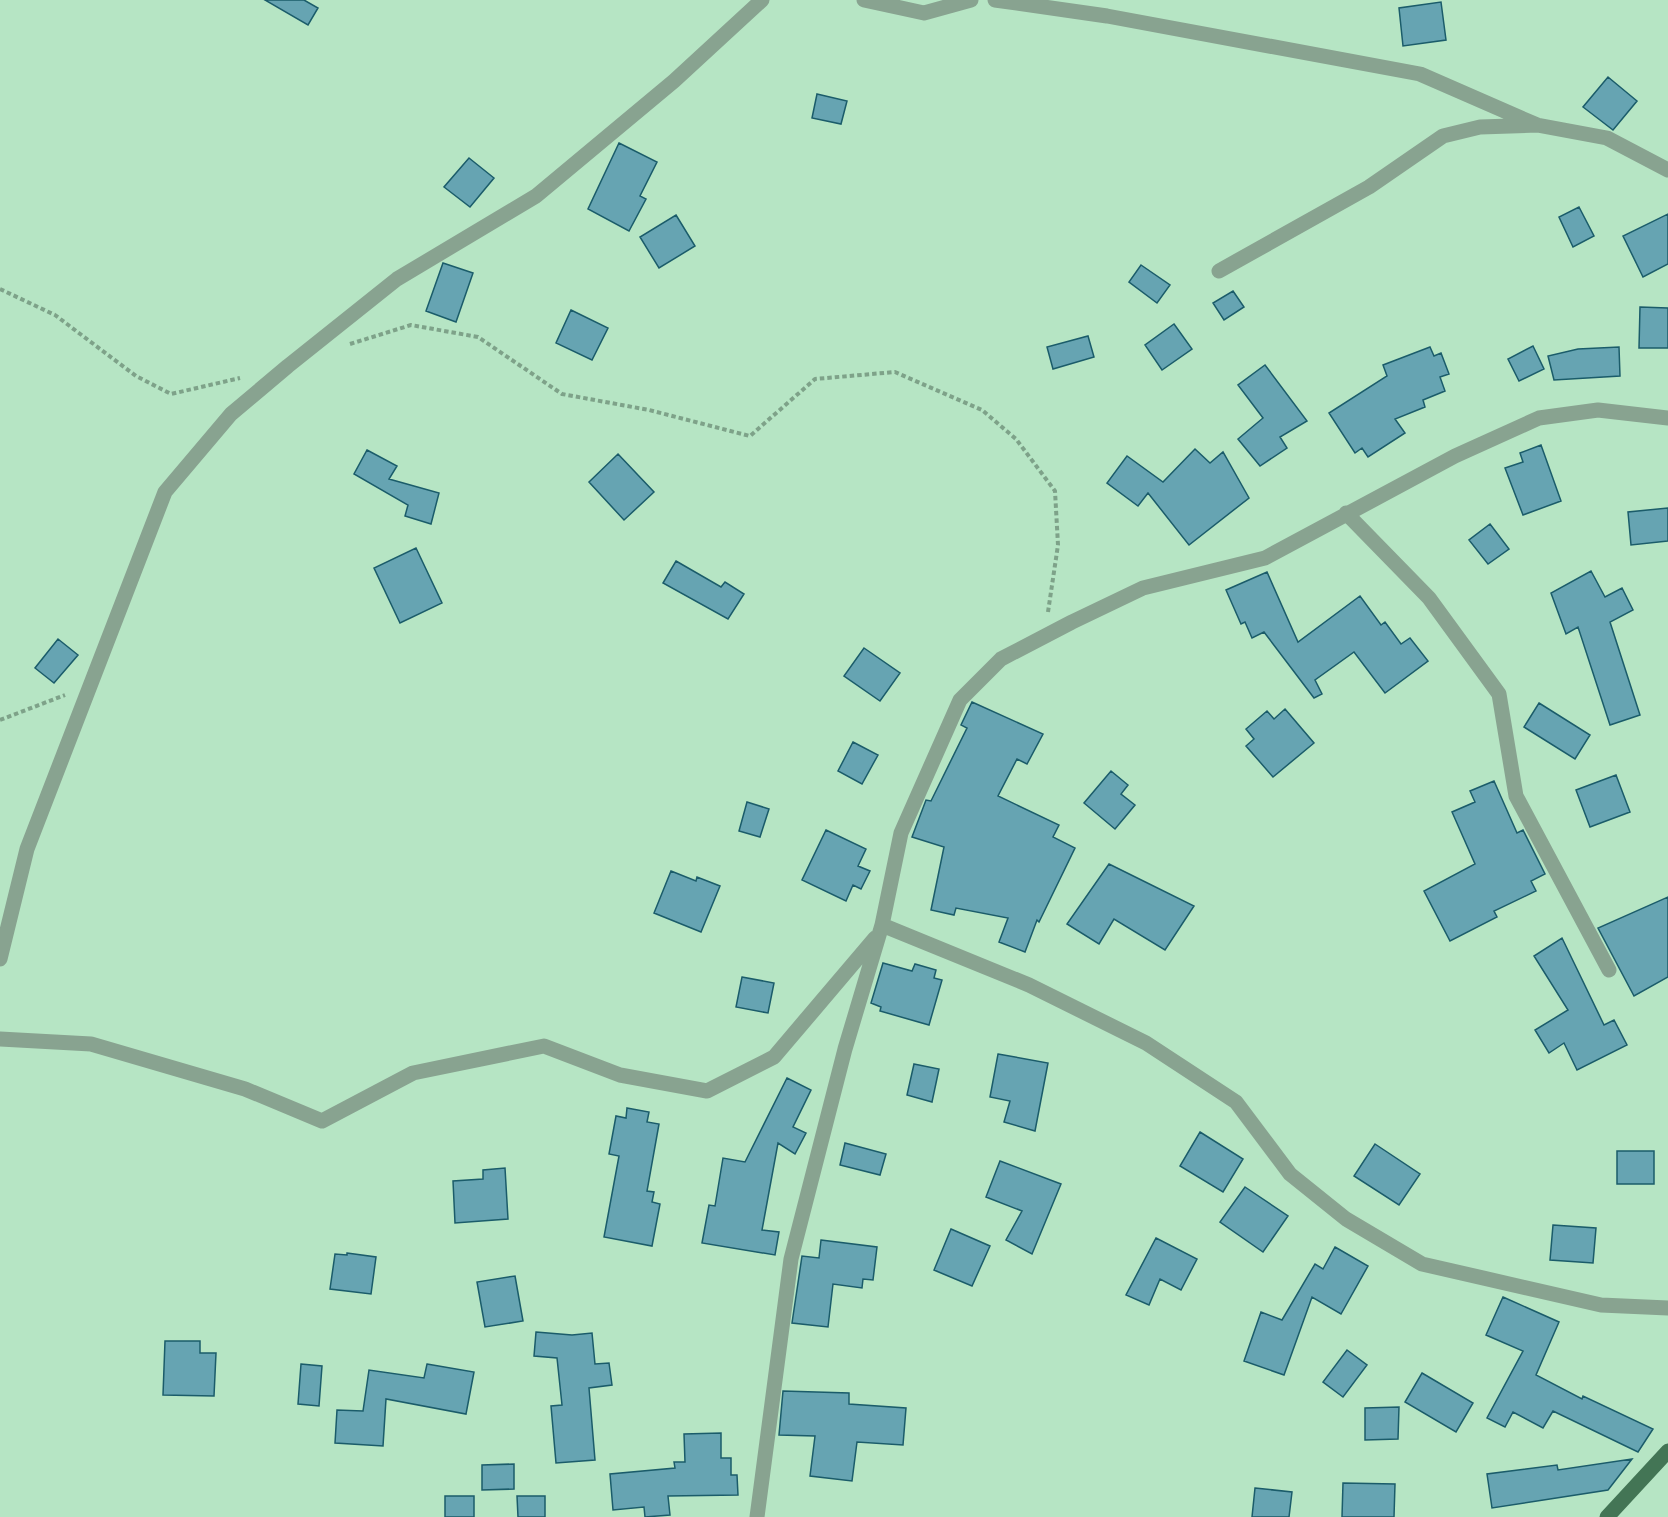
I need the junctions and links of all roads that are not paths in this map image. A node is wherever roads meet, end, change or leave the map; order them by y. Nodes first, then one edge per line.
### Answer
1 (762, 0) edge
2 (864, 0) edge
3 (971, 0) edge
4 (995, 0) edge
5 (1537, 125) junction
6 (1668, 170) edge
7 (1219, 271) dead end
8 (1668, 418) edge
9 (1346, 513) junction
10 (881, 929) junction
11 (0, 959) edge
12 (1609, 970) dead end
13 (0, 1039) edge
14 (1668, 1308) edge
15 (1665, 1457) edge
16 (757, 1517) edge
17 (1607, 1517) edge

1 - 11 street
2 - 3 street
4 - 5 street
5 - 6 street
5 - 7 street
8 - 9 street
9 - 10 street
9 - 12 street
10 - 13 street
10 - 14 street
10 - 16 street
15 - 17 main road

